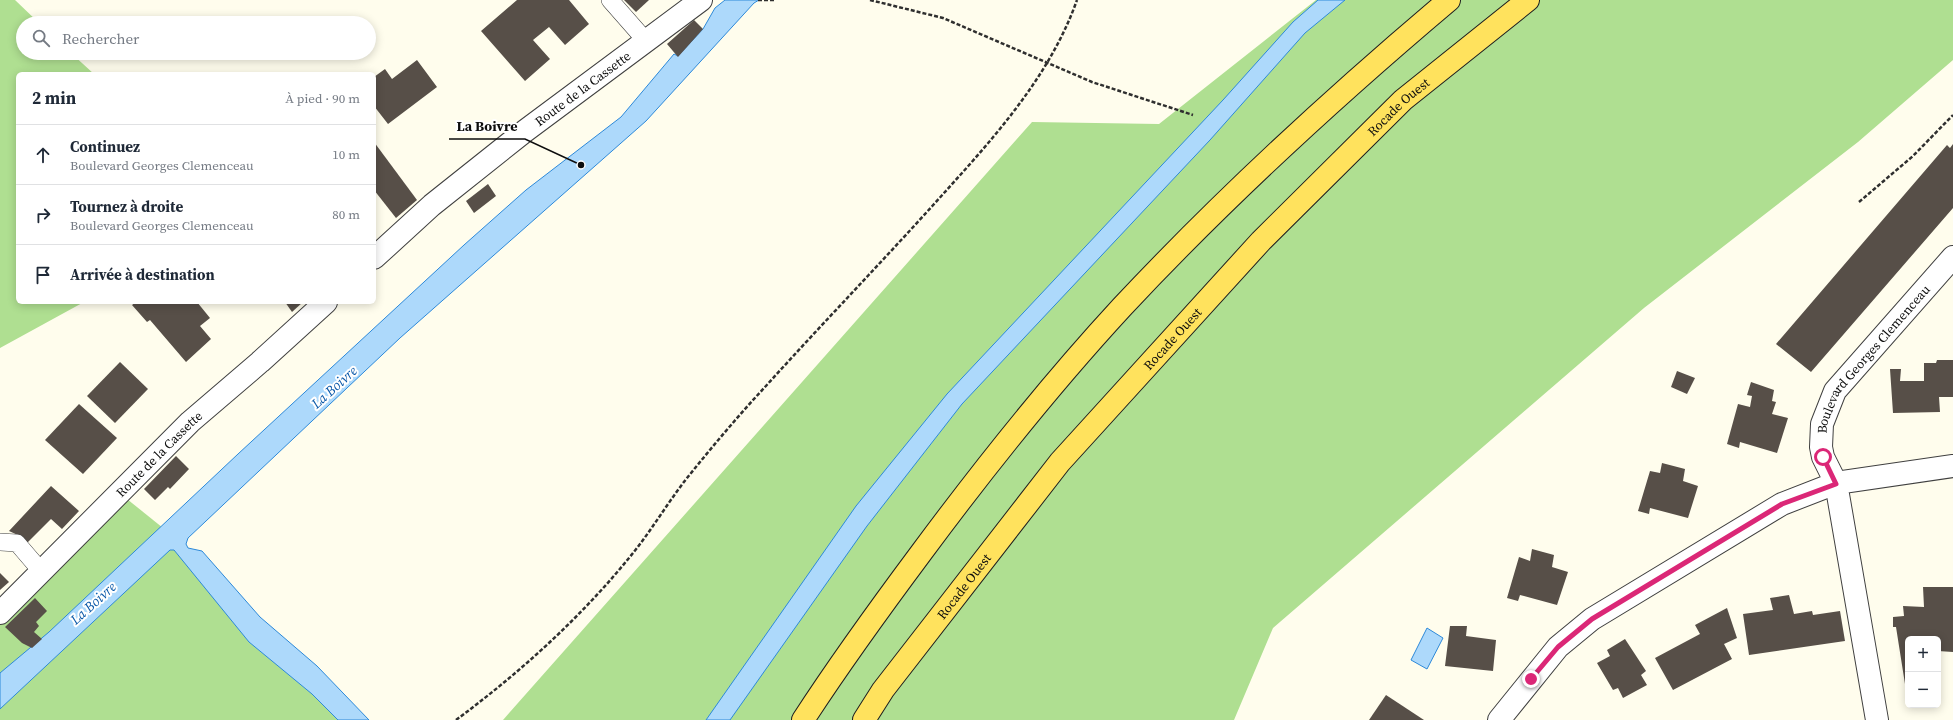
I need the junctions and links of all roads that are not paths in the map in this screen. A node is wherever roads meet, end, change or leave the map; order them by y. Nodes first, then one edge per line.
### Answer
1 (610, 0) edge
2 (701, 0) edge
3 (1449, 0) edge
4 (1528, 0) edge
5 (646, 41) junction
6 (376, 256) edge
7 (1953, 257) edge
8 (324, 304) edge
9 (1953, 466) edge
10 (1836, 484) junction
11 (0, 542) edge
12 (41, 571) junction
13 (0, 613) edge
14 (803, 720) edge
15 (864, 720) edge
16 (1499, 720) edge
17 (1877, 720) edge

1 - 5 lane
2 - 5 street, Route de la Cassette
3 - 14 main road
4 - 15 main road, Rocade Ouest
5 - 6 street, Route de la Cassette
7 - 10 street, Boulevard Georges Clemenceau
8 - 12 street, Route de la Cassette
9 - 10 street
10 - 16 street
10 - 17 street, Boulevard Georges Clemenceau
11 - 12 lane
12 - 13 street, Route de la Cassette

